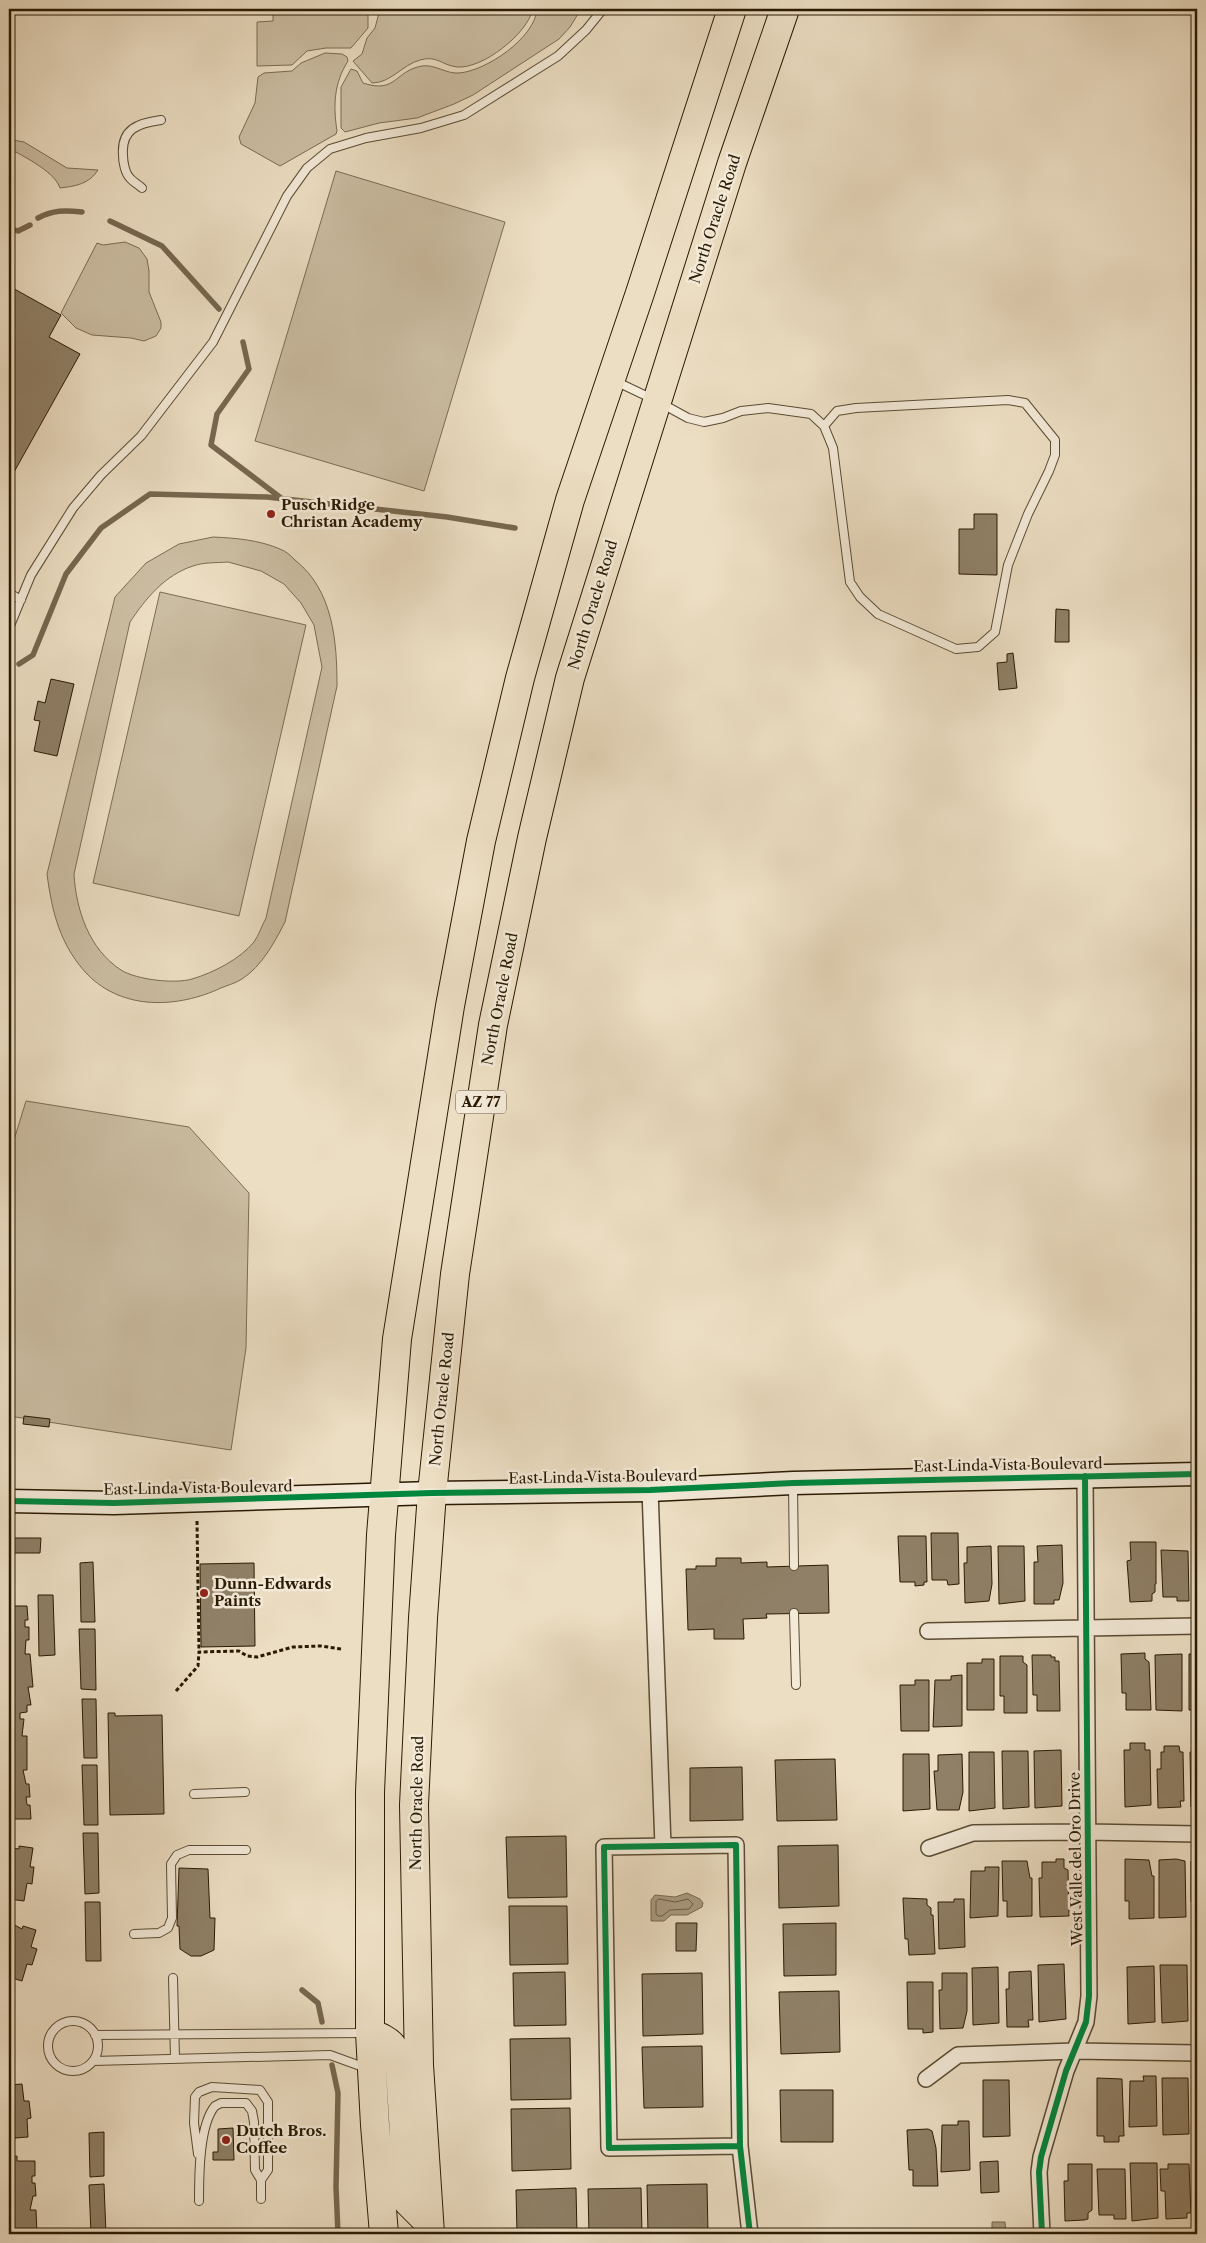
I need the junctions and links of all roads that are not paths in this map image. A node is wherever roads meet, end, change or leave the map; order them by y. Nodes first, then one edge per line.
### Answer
1 (603, 9) edge
2 (732, 9) edge
3 (785, 9) edge
4 (161, 120) dead end
5 (142, 188) dead end
6 (610, 380) junction
7 (657, 401) junction
8 (824, 426) junction
9 (9, 593) edge
10 (21, 600) junction
11 (9, 628) edge
12 (1197, 1474) edge
13 (1085, 1476) junction
14 (793, 1483) junction
15 (650, 1490) junction
16 (432, 1493) junction
17 (384, 1495) junction
18 (9, 1501) edge
19 (794, 1566) dead end
20 (794, 1614) dead end
21 (1197, 1626) edge
22 (1087, 1627) junction
23 (928, 1631) dead end
24 (796, 1685) dead end
25 (245, 1792) dead end
26 (194, 1794) dead end
27 (1087, 1832) junction
28 (1197, 1834) edge
29 (663, 1846) junction
30 (930, 1848) dead end
31 (246, 1850) dead end
32 (134, 1934) dead end
33 (173, 1978) dead end
34 (174, 2033) junction
35 (370, 2033) junction
36 (96, 2035) junction
37 (1075, 2051) junction
38 (1197, 2053) edge
39 (175, 2058) junction
40 (93, 2061) junction
41 (372, 2070) junction
42 (926, 2079) dead end
43 (740, 2146) junction
44 (199, 2161) junction
45 (261, 2180) junction
46 (261, 2199) dead end
47 (199, 2201) dead end
48 (430, 2229) edge
49 (384, 2234) edge
50 (750, 2234) edge
51 (1042, 2234) edge

1 - 10 lane
2 - 6 highway, AZ 77
3 - 7 highway, North Oracle Road / AZ 77
4 - 5 lane
6 - 7 lane
6 - 17 highway, AZ 77
7 - 8 lane
7 - 16 highway, North Oracle Road / AZ 77
8 - 8 lane
9 - 10 lane
10 - 11 lane
12 - 13 street, East Linda Vista Boulevard
13 - 14 street, East Linda Vista Boulevard
13 - 22 street, West Valle del Oro Drive
14 - 15 street, East Linda Vista Boulevard
14 - 19 lane
15 - 16 street, East Linda Vista Boulevard
15 - 29 street
16 - 17 street, East Linda Vista Boulevard
16 - 48 highway, North Oracle Road / AZ 77
17 - 18 street, East Linda Vista Boulevard
17 - 35 highway, AZ 77
20 - 24 lane
21 - 22 street
22 - 23 street
22 - 27 street, West Valle del Oro Drive
25 - 26 lane
27 - 28 street
27 - 30 street
27 - 37 street, West Valle del Oro Drive
29 - 43 street
29 - 43 street
31 - 32 lane
33 - 34 lane
34 - 35 lane
34 - 36 lane
34 - 39 lane
35 - 41 highway, AZ 77
35 - 48 highway
36 - 40 lane
36 - 40 lane
37 - 38 street
37 - 42 street
37 - 51 street, West Valle del Oro Drive
39 - 40 lane
39 - 41 lane
41 - 49 highway, AZ 77
43 - 50 street
44 - 45 lane
44 - 45 lane
44 - 47 lane
45 - 46 lane

